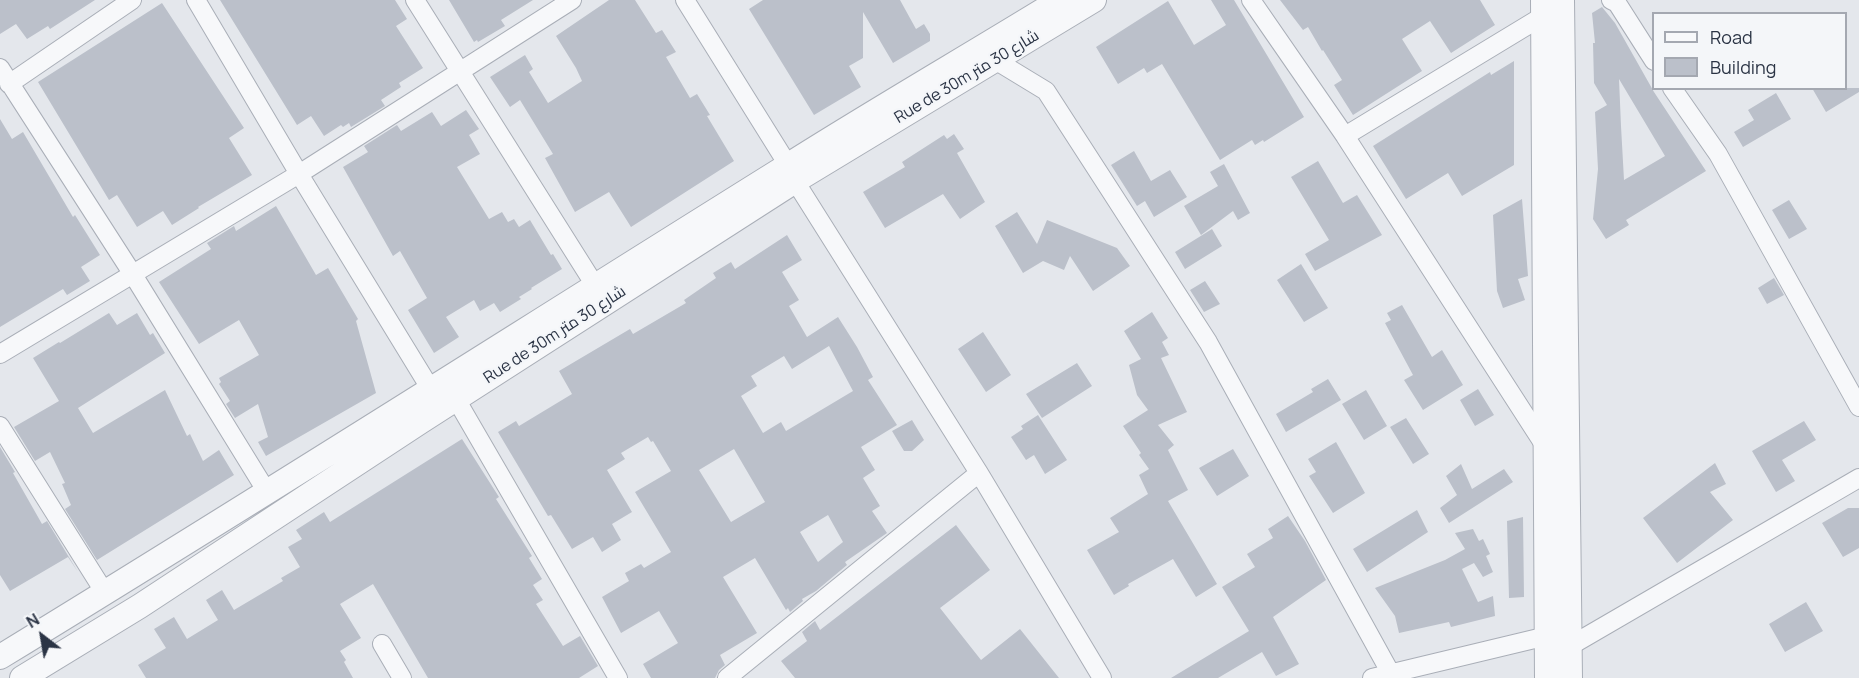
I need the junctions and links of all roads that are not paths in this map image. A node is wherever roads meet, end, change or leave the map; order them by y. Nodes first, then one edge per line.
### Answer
1 (132, 0) edge
2 (196, 0) edge
3 (416, 0) edge
4 (572, 0) edge
5 (685, 0) edge
6 (1060, 0) edge
7 (1094, 0) edge
8 (1251, 0) edge
9 (1562, 0) edge
10 (1611, 0) edge
11 (1543, 8) edge
12 (1652, 59) edge
13 (995, 60) junction
14 (0, 68) edge
15 (459, 71) junction
16 (9, 84) junction
17 (1673, 90) edge
18 (1345, 136) junction
19 (792, 173) junction
20 (299, 174) junction
21 (132, 273) junction
22 (596, 287) junction
23 (0, 354) edge
24 (430, 388) junction
25 (456, 399) junction
26 (1859, 408) edge
27 (0, 426) edge
28 (1545, 446) junction
29 (979, 473) junction
30 (1859, 478) edge
31 (267, 492) junction
32 (105, 592) junction
33 (1547, 636) junction
34 (382, 644) dead end
35 (1570, 646) junction
36 (0, 657) edge
37 (1390, 672) junction
38 (1093, 674) edge
39 (22, 678) edge
40 (402, 678) edge
41 (618, 678) edge
42 (727, 678) edge
43 (1372, 678) edge
44 (1547, 678) edge
45 (1570, 678) edge

1 - 16 street
2 - 20 street
3 - 15 street
4 - 15 street
5 - 19 street
6 - 19 street, Rue de 30m شارع 30 متر
7 - 13 street, Rue de 30m شارع 30 متر
8 - 18 street
9 - 35 street
10 - 12 street
11 - 18 street
11 - 28 street
13 - 19 street, Rue de 30m شارع 30 متر
13 - 37 street
14 - 16 street
15 - 20 street
15 - 22 street
16 - 21 street
17 - 26 street
18 - 28 street
19 - 22 street, Rue de 30m شارع 30 متر
19 - 25 street, Rue de 30m شارع 30 متر
19 - 29 street
20 - 21 street
20 - 24 street
21 - 23 street
21 - 31 street
22 - 24 street, Rue de 30m شارع 30 متر
24 - 31 street, Rue de 30m شارع 30 متر
25 - 39 street, Rue de 30m شارع 30 متر
25 - 41 street
27 - 32 street
28 - 33 street
29 - 38 street
29 - 42 street
30 - 35 street
31 - 32 street, Rue de 30m شارع 30 متر
32 - 36 street, Rue de 30m شارع 30 متر
33 - 37 street
33 - 44 street
34 - 40 street
35 - 45 street
37 - 43 street

